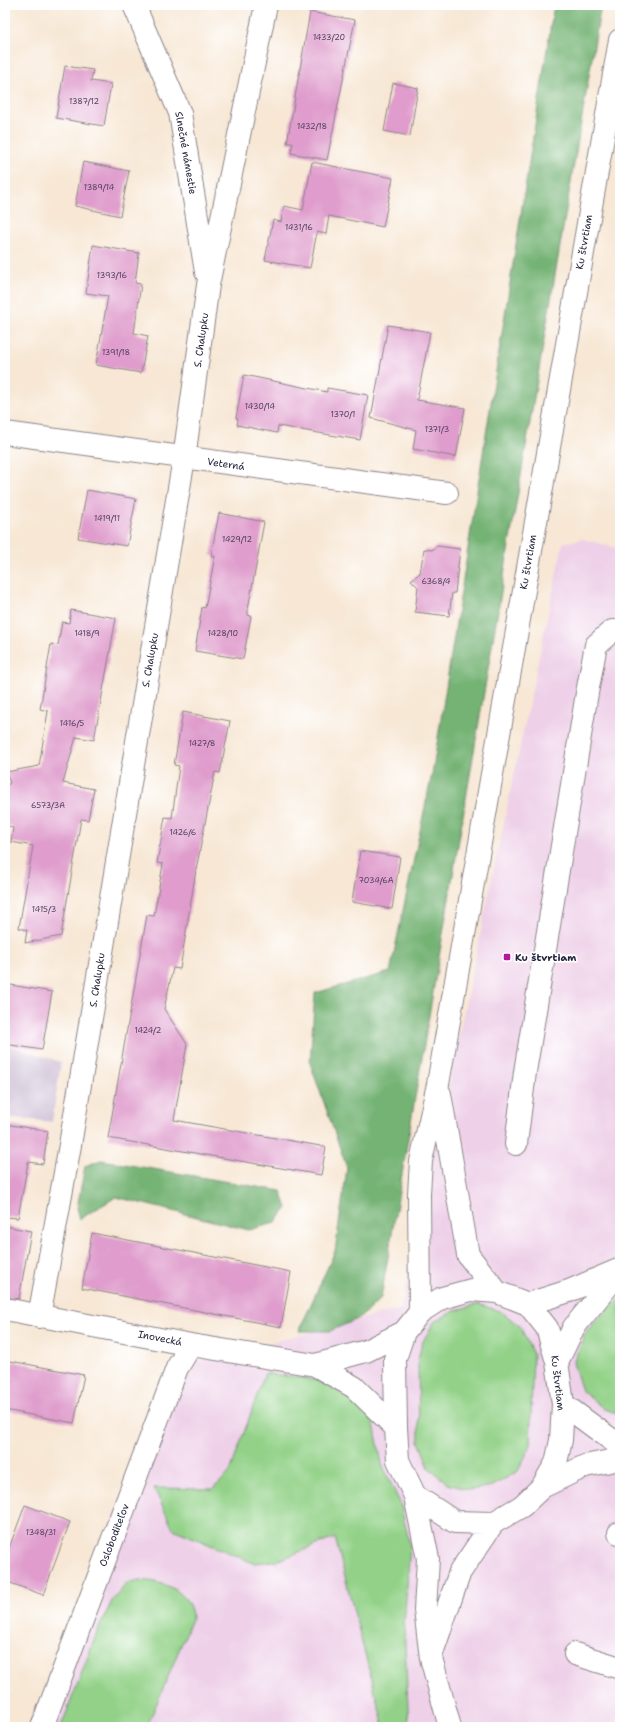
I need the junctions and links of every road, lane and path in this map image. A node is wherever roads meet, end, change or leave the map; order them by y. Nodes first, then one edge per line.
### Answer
1 (134, 5) edge
2 (266, 5) edge
3 (620, 40) edge
4 (208, 284) junction
5 (5, 433) edge
6 (184, 458) junction
7 (447, 493) dead end
8 (620, 631) edge
9 (438, 1084) junction
10 (516, 1144) dead end
11 (620, 1270) edge
12 (497, 1292) junction
13 (528, 1304) junction
14 (5, 1310) edge
15 (420, 1312) junction
16 (39, 1317) junction
17 (404, 1332) junction
18 (191, 1344) junction
19 (557, 1362) junction
20 (316, 1365) junction
21 (563, 1404) junction
22 (396, 1428) junction
23 (620, 1446) edge
24 (620, 1460) edge
25 (542, 1487) junction
26 (415, 1496) junction
27 (494, 1523) junction
28 (575, 1654) dead end
29 (431, 1658) junction
30 (620, 1668) edge
31 (42, 1727) edge
32 (450, 1727) edge

1 - 4 street, Slnečné námestie
2 - 4 street, S. Chalupku
3 - 9 street, Ku štvrtiam
4 - 6 street, S. Chalupku
5 - 6 street, Veterná
6 - 7 street, Veterná
6 - 16 street, S. Chalupku
8 - 10 street
9 - 12 street, Ku štvrtiam
9 - 15 street, Ku štvrtiam
11 - 13 street
11 - 19 street
12 - 13 street
12 - 15 street
13 - 19 street, Ku štvrtiam
14 - 16 street, Inovecká
15 - 17 street
16 - 18 street, Inovecká
17 - 20 street, Inovecká
17 - 22 street
18 - 20 street, Inovecká
18 - 31 street, Osloboditeľov
19 - 21 street, Ku štvrtiam
20 - 22 street, Inovecká
21 - 23 street
21 - 25 street, Ku štvrtiam
22 - 26 street
24 - 25 street
25 - 27 street, Ku štvrtiam
26 - 27 street
26 - 29 street
27 - 29 street, Ku štvrtiam
28 - 30 street
29 - 32 street

